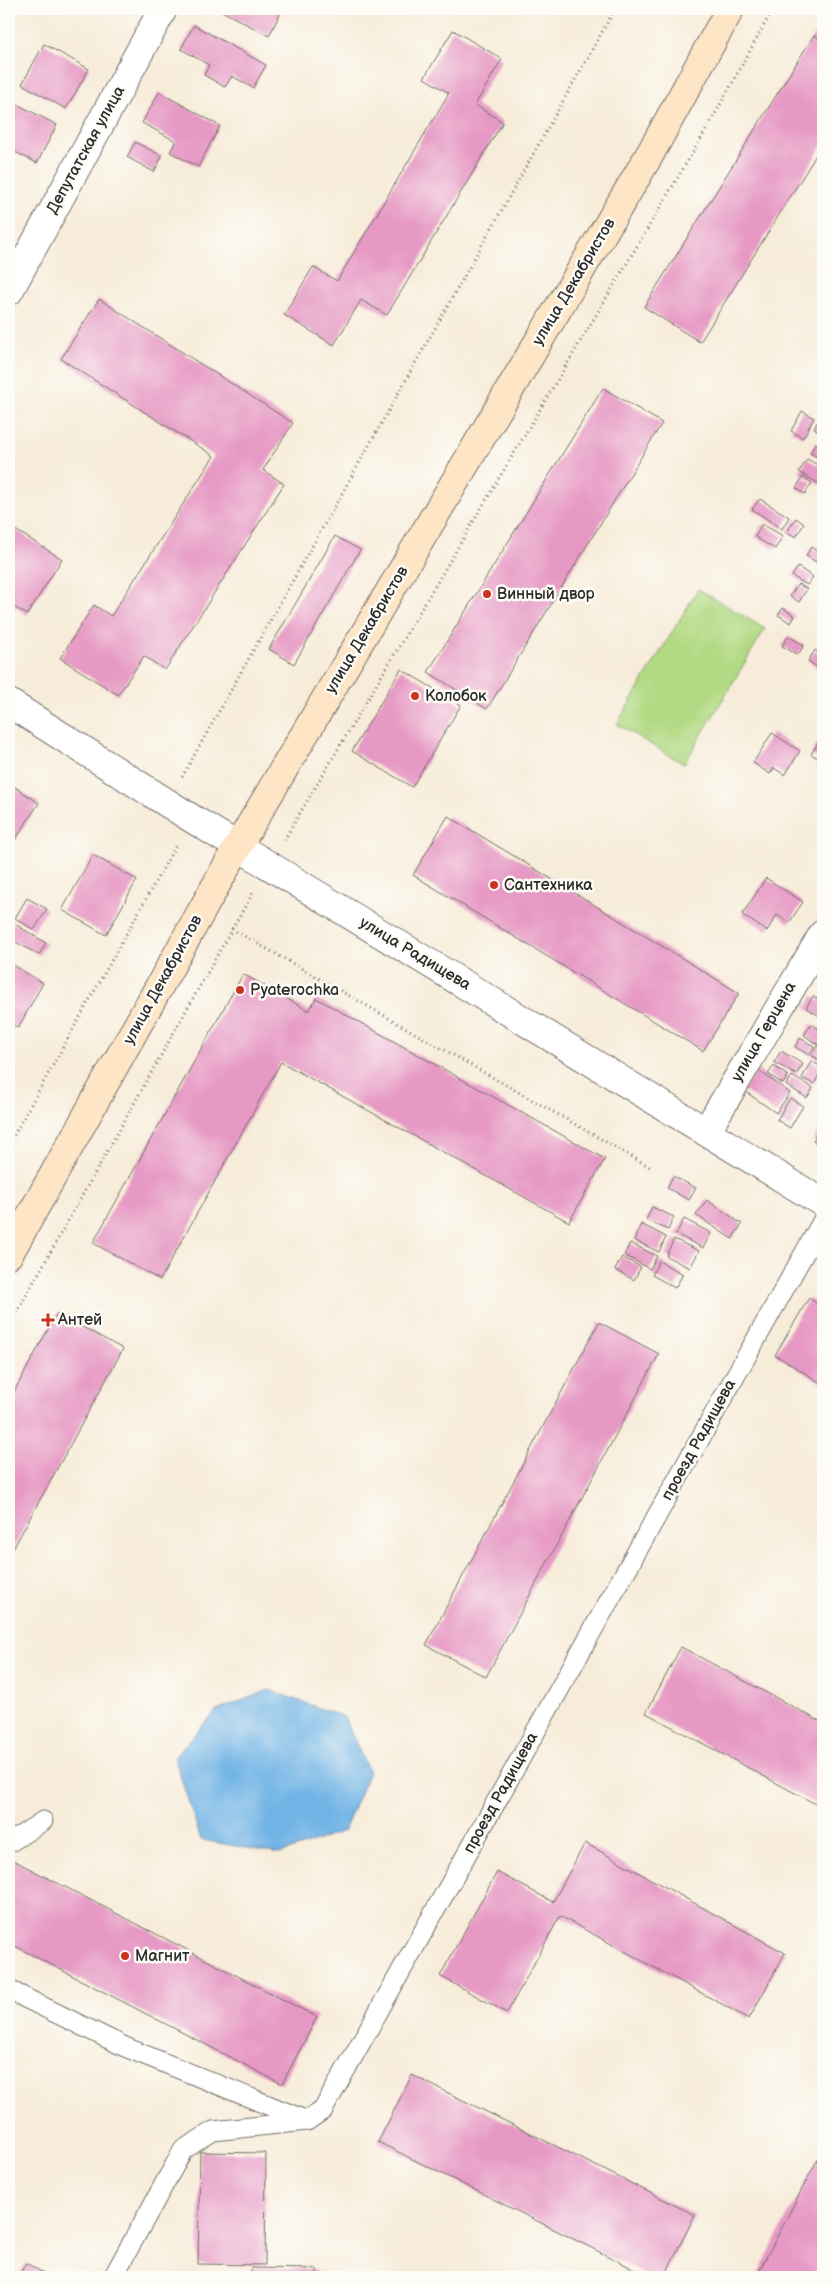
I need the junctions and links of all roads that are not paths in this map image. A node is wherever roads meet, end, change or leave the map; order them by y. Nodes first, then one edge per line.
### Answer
1 (163, 9) edge
2 (730, 9) edge
3 (9, 291) edge
4 (9, 703) edge
5 (238, 846) junction
6 (823, 934) edge
7 (706, 1132) junction
8 (823, 1203) edge
9 (823, 1220) edge
10 (9, 1254) edge
11 (43, 1821) dead end
12 (9, 1843) edge
13 (9, 1990) edge
14 (307, 2121) junction
15 (113, 2277) edge

1 - 3 street, Депутатская улица
2 - 5 street, улица Декабристов
4 - 5 street, улица Радищева
5 - 7 street, улица Радищева
5 - 10 street, улица Декабристов
6 - 7 street, улица Герцена
7 - 8 street, улица Радищева
9 - 14 lane, проезд Радищева
11 - 12 lane
13 - 14 lane
14 - 15 lane

